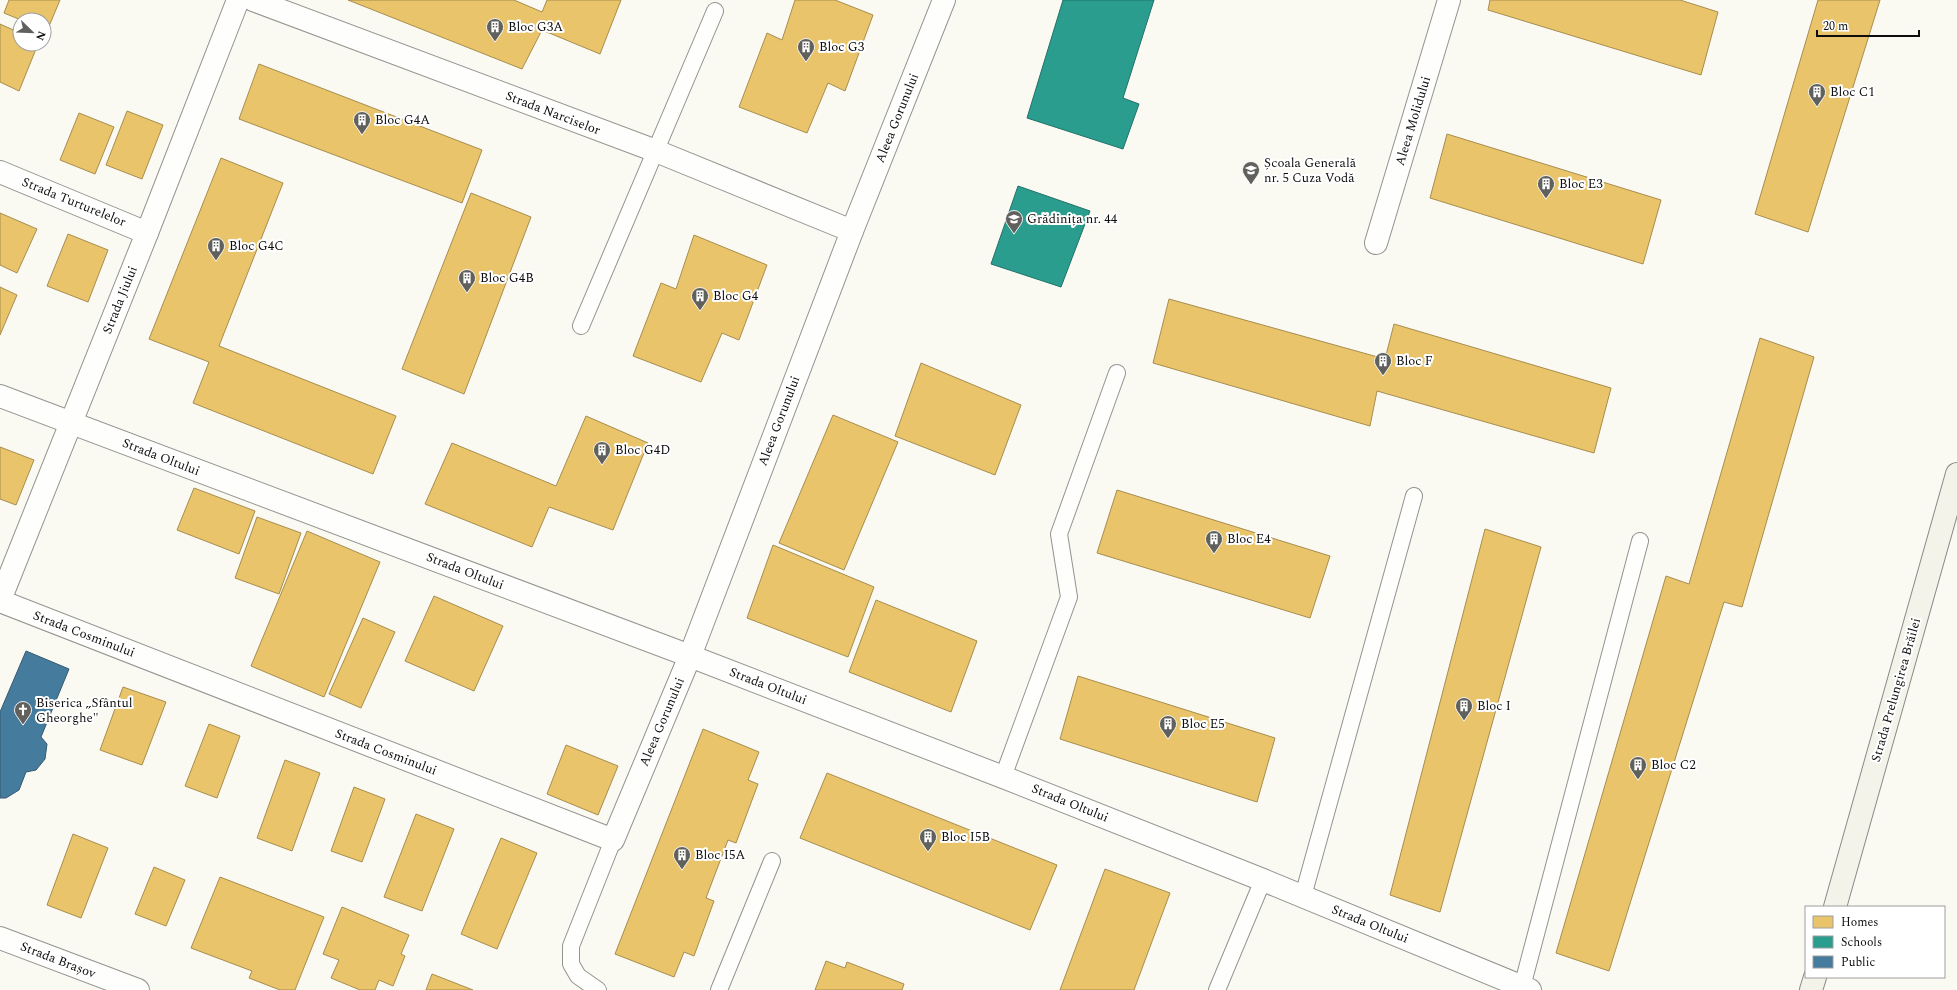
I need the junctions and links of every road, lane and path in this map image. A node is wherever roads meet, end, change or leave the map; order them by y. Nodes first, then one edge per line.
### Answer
1 (238, 0) edge
2 (253, 0) edge
3 (944, 0) edge
4 (1449, 0) edge
5 (716, 11) dead end
6 (656, 151) junction
7 (0, 172) edge
8 (852, 231) junction
9 (147, 233) junction
10 (1376, 243) dead end
11 (581, 326) dead end
12 (1117, 373) dead end
13 (0, 396) edge
14 (71, 423) junction
15 (1957, 474) edge
16 (1414, 496) dead end
17 (1640, 541) dead end
18 (0, 600) edge
19 (690, 656) junction
20 (1003, 777) junction
21 (613, 840) junction
22 (772, 861) dead end
23 (1263, 880) junction
24 (1303, 896) junction
25 (1835, 906) edge
26 (0, 938) edge
27 (1815, 978) edge
28 (1526, 988) edge
29 (138, 990) edge
30 (598, 990) edge
31 (720, 990) edge
32 (1217, 990) edge
33 (1811, 990) edge

1 - 9 street, Strada Jiului
2 - 6 street, Strada Narciselor
3 - 8 street, Aleea Gorunului
4 - 10 street, Aleea Molidului
5 - 6 lane
6 - 8 street, Strada Narciselor
6 - 11 lane
7 - 9 street, Strada Turturelelor
8 - 19 street, Aleea Gorunului
9 - 14 street, Strada Jiului
12 - 20 lane
13 - 14 street, Strada Oltului
14 - 18 street, Strada Jiului
14 - 19 street, Strada Oltului
15 - 25 main road, Strada Prelungirea Brăilei
16 - 24 lane
17 - 28 lane
18 - 21 street, Strada Cosminului
19 - 20 street, Strada Oltului
19 - 21 street, Aleea Gorunului
20 - 23 street, Strada Oltului
21 - 30 lane
22 - 31 lane
23 - 24 street, Strada Oltului
23 - 32 lane
24 - 28 street, Strada Oltului
26 - 29 street, Strada Brașov
27 - 33 main road

